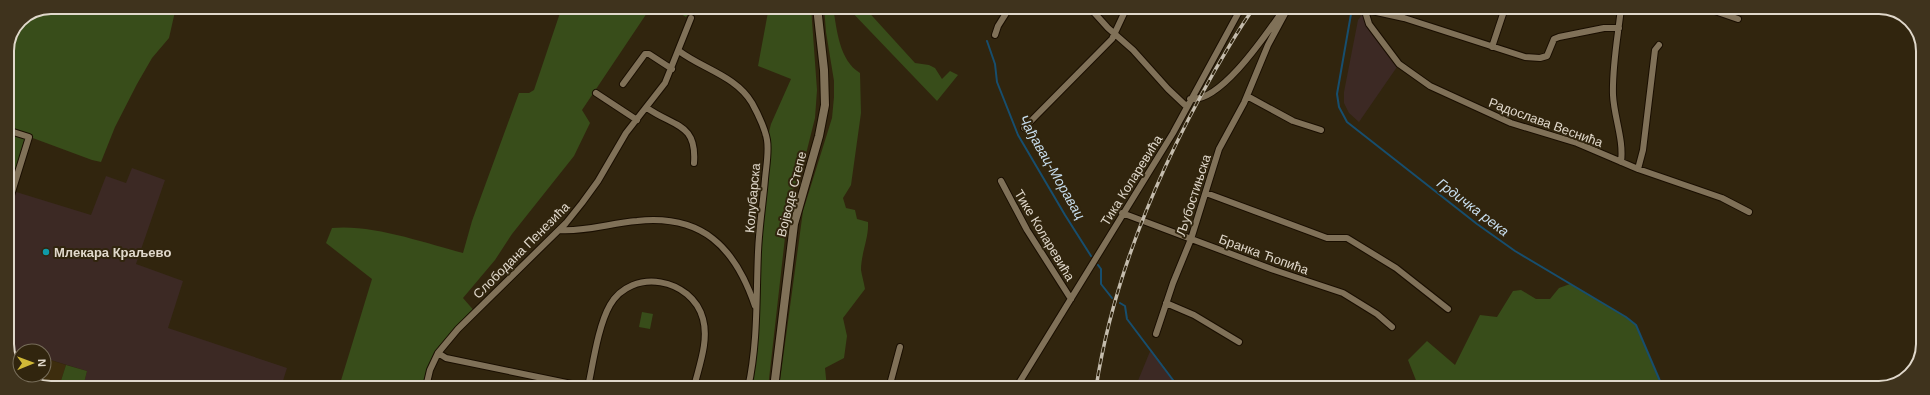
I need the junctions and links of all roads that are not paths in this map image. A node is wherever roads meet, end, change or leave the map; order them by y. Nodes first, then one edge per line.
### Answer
1 (818, 14) edge
2 (1006, 14) edge
3 (1095, 14) edge
4 (1124, 14) edge
5 (1238, 14) edge
6 (1280, 14) edge
7 (1285, 14) edge
8 (1366, 14) edge
9 (1382, 14) edge
10 (1503, 14) edge
11 (1620, 14) edge
12 (1723, 14) edge
13 (691, 18) dead end
14 (1738, 19) dead end
15 (1619, 28) junction
16 (1115, 34) junction
17 (995, 35) dead end
18 (1659, 45) dead end
19 (1492, 47) junction
20 (679, 51) junction
21 (672, 69) junction
22 (623, 84) dead end
23 (596, 93) dead end
24 (1247, 96) junction
25 (1190, 99) junction
26 (1186, 106) junction
27 (647, 108) junction
28 (637, 120) junction
29 (1024, 128) dead end
30 (1321, 130) dead end
31 (14, 132) edge
32 (1621, 162) junction
33 (694, 163) dead end
34 (1638, 169) junction
35 (1001, 181) dead end
36 (14, 186) edge
37 (1206, 193) junction
38 (1749, 212) dead end
39 (1122, 213) junction
40 (559, 230) junction
41 (1191, 239) junction
42 (1071, 299) junction
43 (1166, 303) junction
44 (1448, 309) dead end
45 (757, 311) junction
46 (1392, 327) dead end
47 (1156, 334) dead end
48 (1239, 342) dead end
49 (900, 347) dead end
50 (438, 354) junction
51 (427, 381) edge
52 (559, 381) edge
53 (589, 381) edge
54 (696, 381) edge
55 (750, 381) edge
56 (775, 381) edge
57 (891, 381) edge
58 (1020, 381) edge

1 - 56 street, Војводе Степе
2 - 17 street
3 - 16 street
4 - 16 street
5 - 25 street, Тика Коларевића
6 - 25 street
7 - 24 street, Љубостињска
8 - 32 street, Радослава Веснића
9 - 19 street
10 - 19 street
11 - 15 street
12 - 14 street
13 - 20 street, Слободана Пенезића
15 - 19 street
15 - 32 street
16 - 26 street
16 - 29 street
18 - 34 street
20 - 21 street, Слободана Пенезића
20 - 45 street, Колубарска
21 - 22 street
21 - 27 street, Слободана Пенезића
23 - 28 street
24 - 30 street
24 - 37 street, Љубостињска
25 - 26 street, Тика Коларевића
26 - 39 street, Тика Коларевића
27 - 28 street, Слободана Пенезића
27 - 33 street
28 - 40 street, Слободана Пенезића
31 - 36 street
32 - 34 street, Радослава Веснића
34 - 38 street, Радослава Веснића
35 - 42 street, Тике Коларевића
37 - 41 street, Љубостињска
37 - 44 street
39 - 41 street, Бранка Ћопића
39 - 42 street, Тика Коларевића
40 - 45 street
40 - 50 street, Слободана Пенезића
41 - 43 street, Љубостињска
41 - 46 street, Бранка Ћопића
42 - 58 street, Тика Коларевића
43 - 47 street, Љубостињска
43 - 48 street
45 - 55 street, Колубарска
49 - 57 street
50 - 51 street, Слободана Пенезића
50 - 52 street
53 - 54 street

